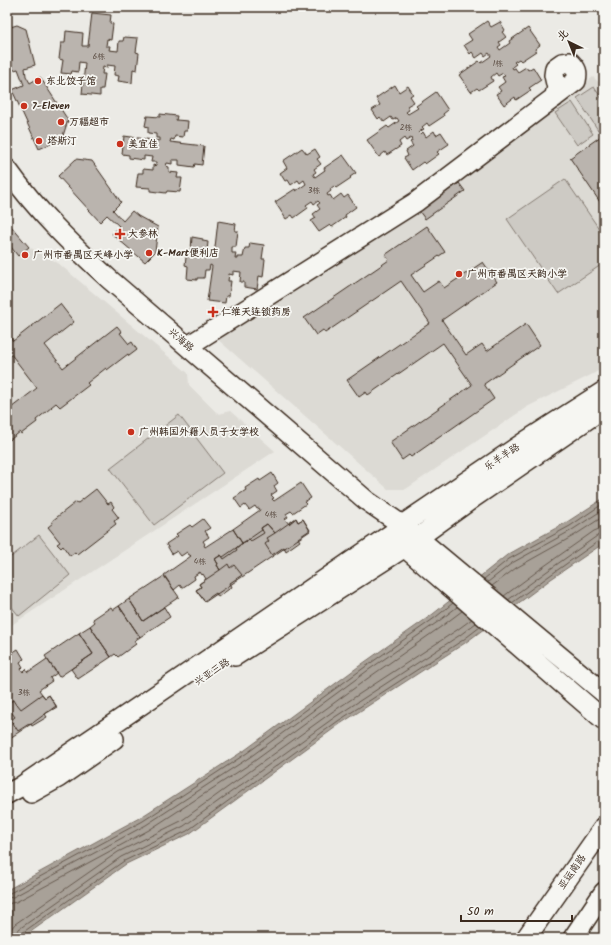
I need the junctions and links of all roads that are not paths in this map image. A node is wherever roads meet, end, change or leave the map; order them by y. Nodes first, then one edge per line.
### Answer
1 (554, 98) dead end
2 (7, 169) edge
3 (188, 346) junction
4 (604, 391) edge
5 (604, 408) edge
6 (396, 530) junction
7 (411, 542) junction
8 (518, 633) junction
9 (604, 693) edge
10 (604, 720) edge
11 (7, 794) edge
12 (7, 807) edge
13 (604, 827) edge
14 (604, 892) edge
15 (526, 938) edge
16 (573, 938) edge

1 - 3 street
2 - 3 street, 兴海路
3 - 6 street, 兴海路
4 - 6 street, 乐羊羊路
5 - 7 street, 乐羊羊路
6 - 7 street, 兴海路
6 - 11 street, 兴亚三路
7 - 8 street, 兴海路
7 - 12 street, 兴亚三路
8 - 9 street
8 - 10 street
13 - 15 street, 亚运南路
14 - 16 street

